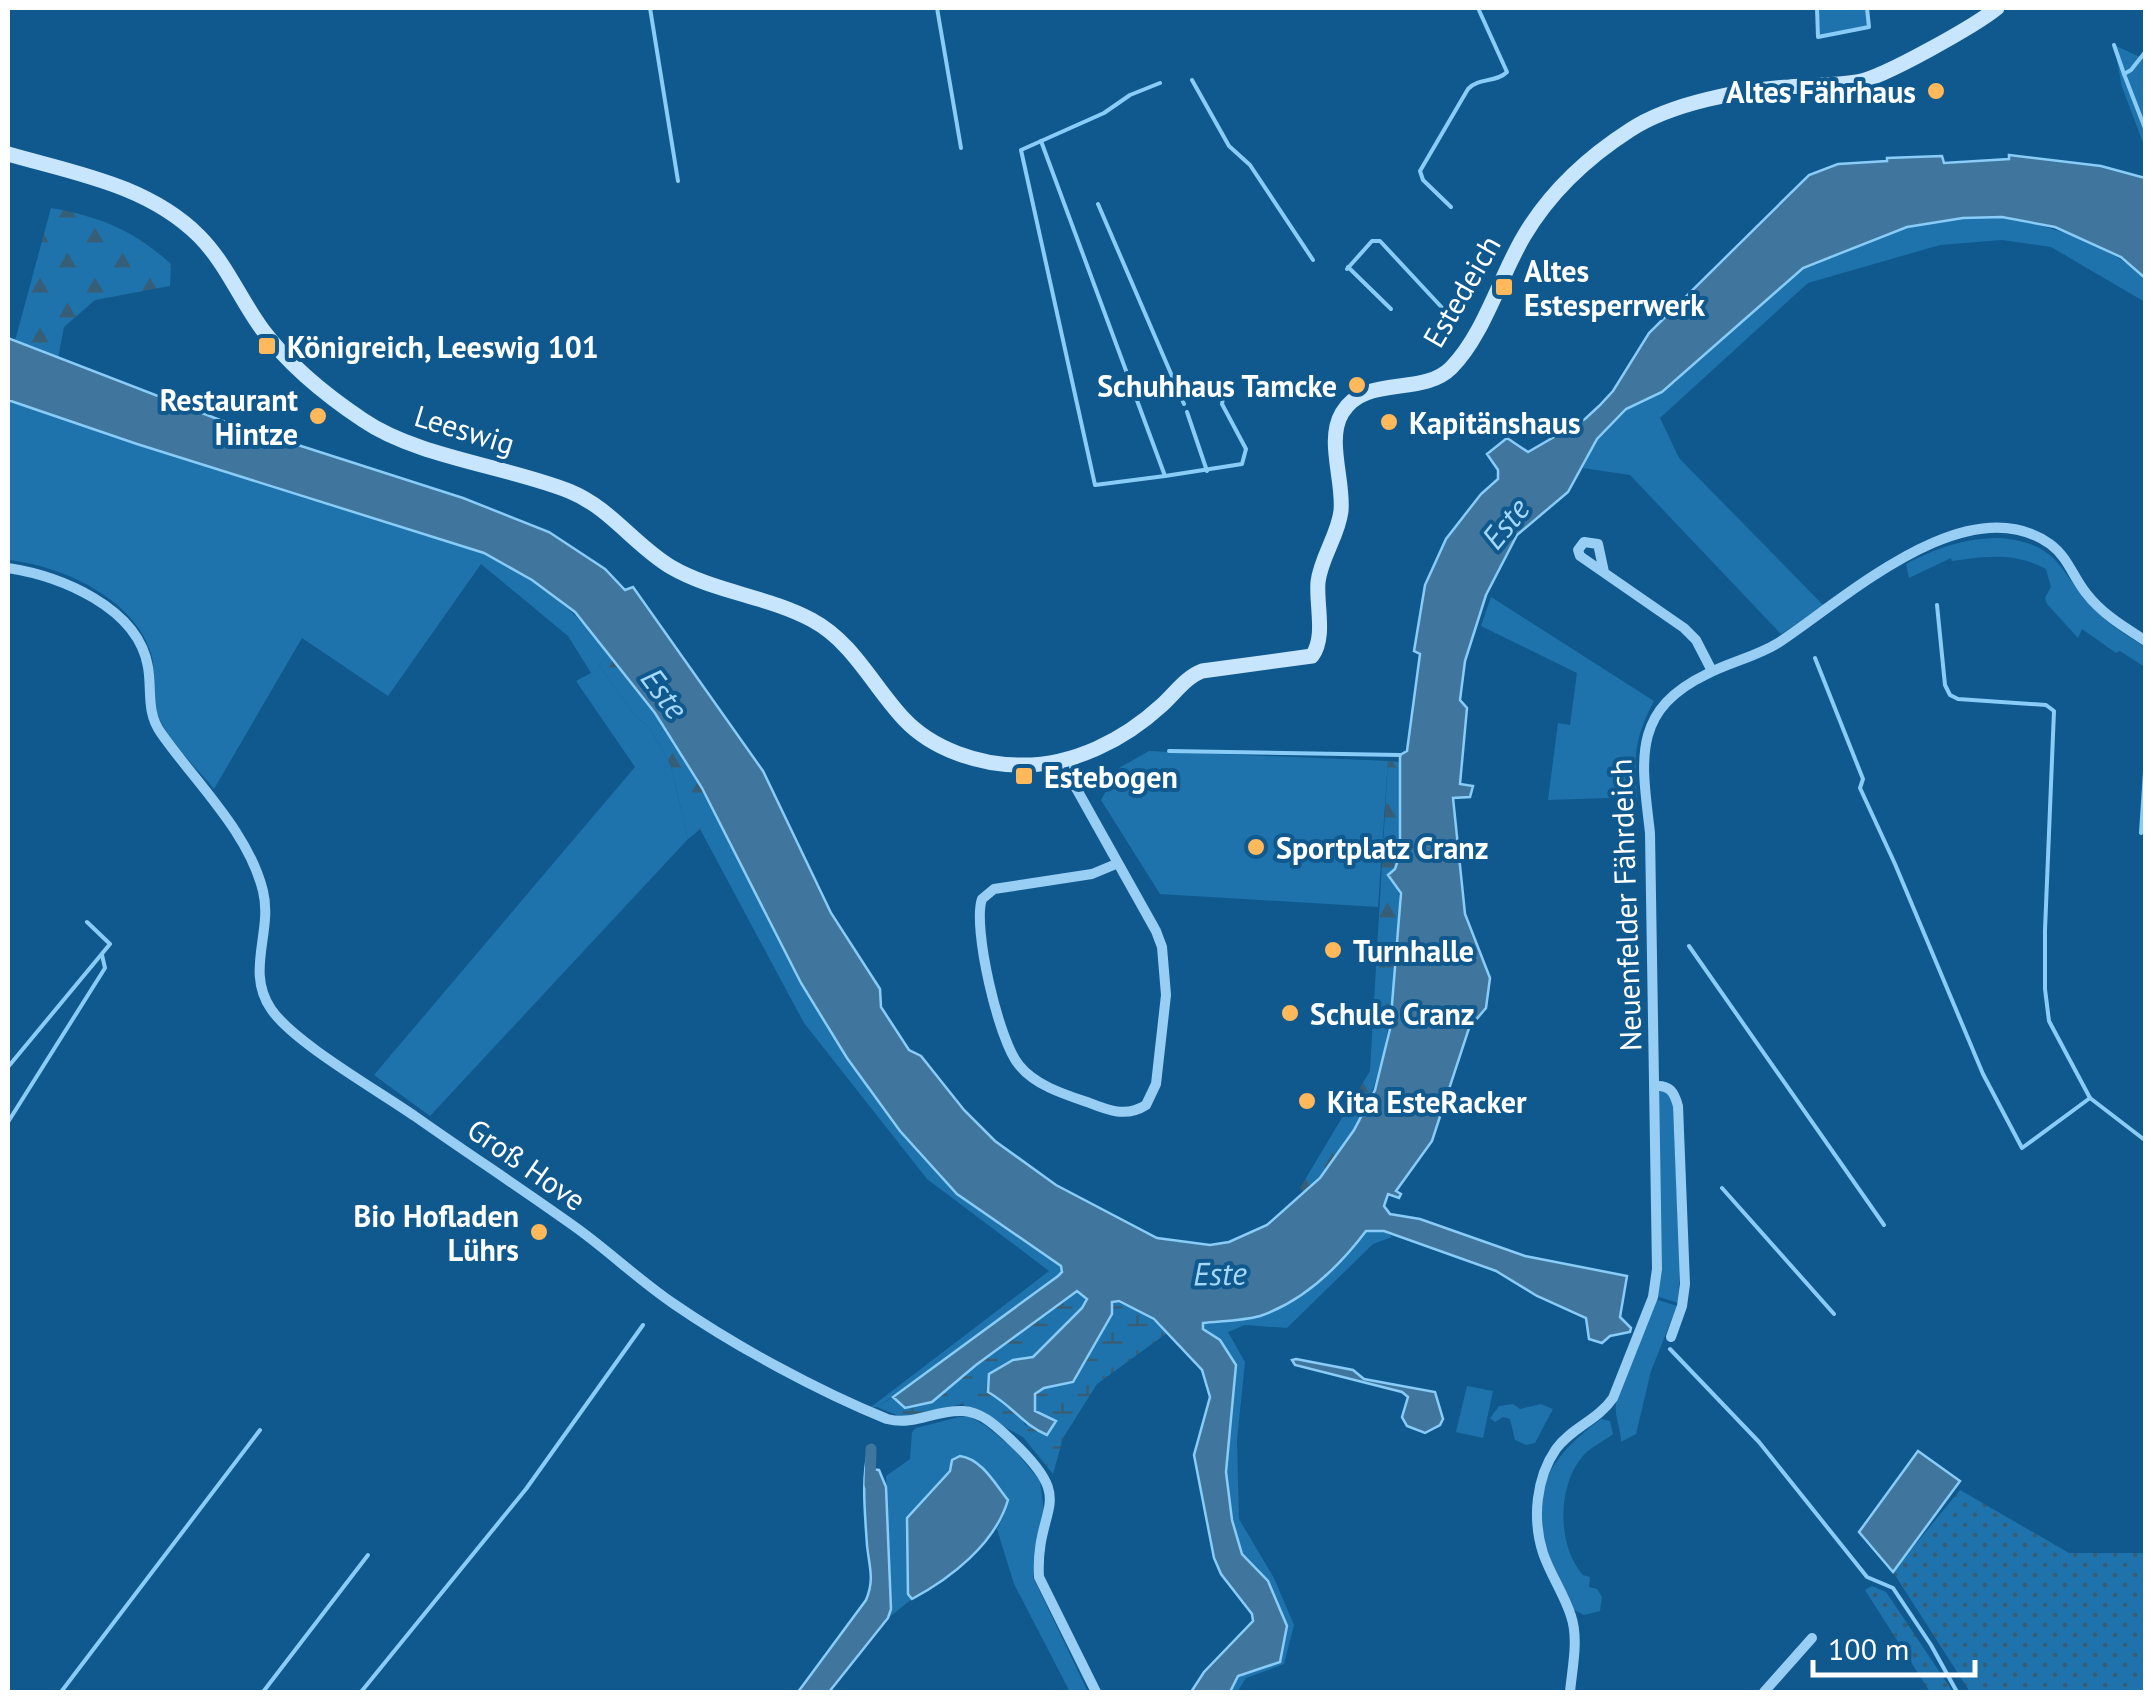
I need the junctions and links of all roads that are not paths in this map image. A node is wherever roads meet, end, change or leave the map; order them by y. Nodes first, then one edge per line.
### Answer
1 (1997, 8) edge
2 (8, 154) edge
3 (8, 568) edge
4 (1604, 572) dead end
5 (2146, 641) edge
6 (1712, 671) junction
7 (926, 738) joint
8 (1064, 759) junction
9 (1116, 864) junction
10 (1655, 1086) junction
11 (1671, 1337) dead end
12 (1812, 1638) dead end
13 (1096, 1692) edge
14 (1570, 1692) edge
15 (1764, 1692) edge

1 - 8 street, Estedeich
2 - 7 street, Leeswig
3 - 13 street, Groß Hove
4 - 6 street
5 - 6 street, Neuenfelder Fährdeich
6 - 10 street, Neuenfelder Fährdeich
7 - 8 street, Estedeich
8 - 9 street
9 - 9 street
10 - 11 street, Neuenfelder Fährdeich
10 - 14 street, Neuenfelder Fährdeich
12 - 15 street

